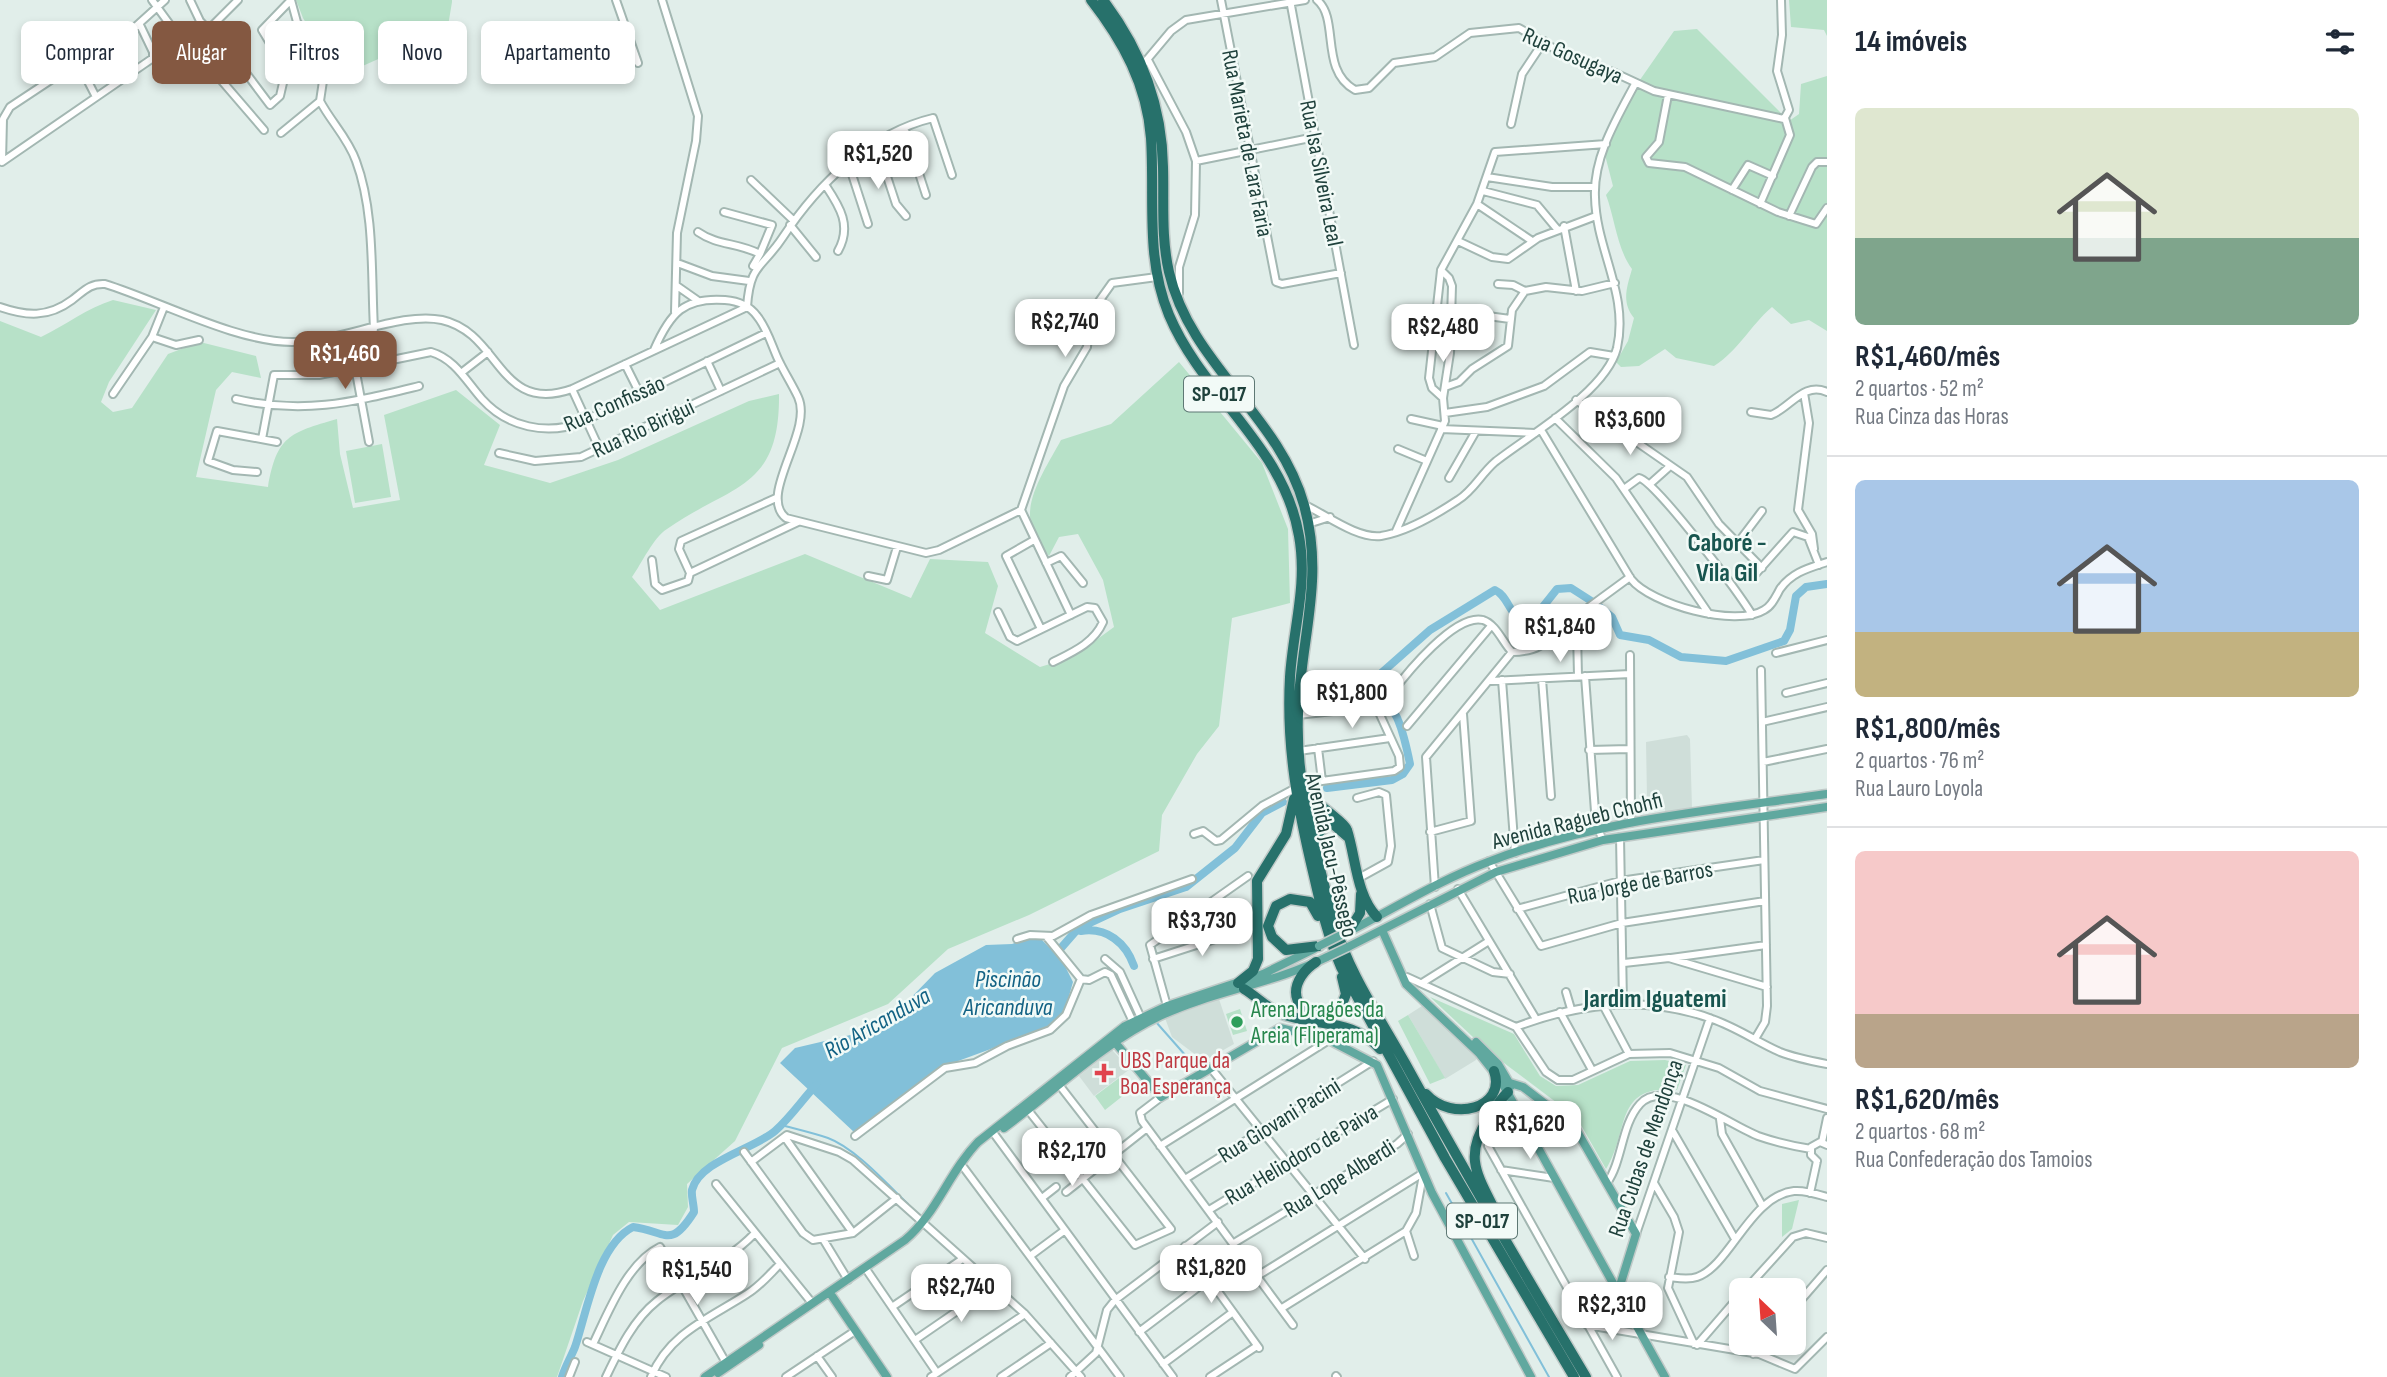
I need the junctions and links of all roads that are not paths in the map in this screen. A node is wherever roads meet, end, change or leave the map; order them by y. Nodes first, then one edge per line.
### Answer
1 (152, 0) edge
2 (165, 0) edge
3 (190, 0) edge
4 (238, 0) edge
5 (291, 0) edge
6 (616, 0) edge
7 (662, 0) edge
8 (1091, 0) edge
9 (1221, 0) edge
10 (1305, 0) edge
11 (1317, 0) edge
12 (1781, 0) edge
13 (1103, 1) edge
14 (1290, 1) edge
15 (230, 4) edge
16 (156, 8) junction
17 (1223, 14) junction
18 (203, 21) edge
19 (216, 21) edge
20 (140, 25) joint
21 (1544, 41) junction
22 (1145, 62) junction
23 (638, 63) dead end
24 (251, 80) edge
25 (46, 84) edge
26 (89, 84) edge
27 (1635, 84) junction
28 (1668, 95) junction
29 (96, 97) junction
30 (320, 101) junction
31 (1785, 118) junction
32 (1511, 124) dead end
33 (264, 130) dead end
34 (905, 130) junction
35 (281, 133) dead end
36 (1315, 137) junction
37 (876, 143) junction
38 (1606, 144) junction
39 (1250, 150) junction
40 (1196, 161) junction
41 (848, 162) junction
42 (1827, 162) edge
43 (1, 163) edge
44 (952, 175) dead end
45 (1773, 176) junction
46 (1487, 177) junction
47 (751, 180) dead end
48 (826, 186) junction
49 (1595, 187) junction
50 (1732, 190) junction
51 (1483, 191) junction
52 (926, 195) dead end
53 (1477, 204) junction
54 (1760, 204) junction
55 (1827, 208) edge
56 (724, 212) dead end
57 (906, 216) dead end
58 (1596, 216) junction
59 (1789, 216) junction
60 (792, 222) junction
61 (868, 224) dead end
62 (1561, 227) junction
63 (698, 232) dead end
64 (1532, 241) junction
65 (1458, 242) junction
66 (838, 251) dead end
67 (760, 254) junction
68 (816, 257) dead end
69 (680, 264) dead end
70 (1441, 270) junction
71 (754, 271) junction
72 (1341, 273) junction
73 (1157, 277) junction
74 (749, 281) junction
75 (1498, 284) dead end
76 (1615, 284) junction
77 (677, 286) junction
78 (1525, 291) junction
79 (1576, 291) junction
80 (697, 300) junction
81 (737, 301) junction
82 (0, 307) edge
83 (164, 307) junction
84 (747, 307) junction
85 (1181, 309) junction
86 (737, 310) junction
87 (1451, 311) junction
88 (675, 313) junction
89 (1510, 319) junction
90 (374, 329) junction
91 (766, 332) junction
92 (349, 335) junction
93 (152, 337) junction
94 (200, 340) dead end
95 (1354, 345) dead end
96 (654, 350) junction
97 (488, 352) junction
98 (1614, 356) junction
99 (707, 360) junction
100 (780, 363) junction
101 (625, 364) junction
102 (355, 368) junction
103 (461, 373) junction
104 (419, 386) dead end
105 (1445, 387) junction
106 (572, 389) junction
107 (721, 391) junction
108 (1827, 392) edge
109 (1804, 393) junction
110 (113, 394) dead end
111 (640, 394) junction
112 (1443, 398) junction
113 (236, 399) dead end
114 (361, 400) junction
115 (1576, 400) junction
116 (267, 407) junction
117 (1446, 412) junction
118 (1751, 412) dead end
119 (1555, 418) junction
120 (587, 419) junction
121 (1411, 419) dead end
122 (1442, 427) junction
123 (1476, 431) junction
124 (1539, 432) junction
125 (262, 439) junction
126 (277, 442) dead end
127 (369, 442) dead end
128 (1398, 449) dead end
129 (600, 450) junction
130 (499, 453) dead end
131 (1427, 461) junction
132 (1669, 467) junction
133 (257, 472) dead end
134 (1449, 478) dead end
135 (1650, 484) junction
136 (1624, 489) junction
137 (776, 498) junction
138 (1304, 504) junction
139 (1021, 510) junction
140 (1762, 511) dead end
141 (1330, 517) junction
142 (797, 522) junction
143 (1308, 524) junction
144 (1396, 531) junction
145 (1034, 540) junction
146 (1737, 544) junction
147 (897, 547) junction
148 (1814, 549) junction
149 (652, 560) dead end
150 (1823, 563) edge
151 (1046, 564) junction
152 (1762, 568) junction
153 (690, 573) junction
154 (868, 576) dead end
155 (1630, 577) junction
156 (1752, 578) dead end
157 (1083, 583) dead end
158 (998, 612) dead end
159 (1709, 614) junction
160 (1072, 615) junction
161 (1752, 615) junction
162 (1570, 621) junction
163 (1492, 626) junction
164 (1041, 629) junction
165 (1827, 640) edge
166 (1513, 652) junction
167 (1776, 653) dead end
168 (1630, 655) dead end
169 (1053, 662) dead end
170 (1761, 670) dead end
171 (1630, 674) junction
172 (1582, 676) junction
173 (1542, 679) junction
174 (1502, 680) junction
175 (1491, 681) junction
176 (1337, 682) dead end
177 (1365, 682) dead end
178 (1827, 683) edge
179 (1786, 693) dead end
180 (1391, 694) dead end
181 (1376, 706) junction
182 (1827, 707) edge
183 (1341, 711) junction
184 (1463, 714) junction
185 (1298, 715) junction
186 (1762, 722) junction
187 (1407, 726) dead end
188 (1390, 738) junction
189 (1318, 748) junction
190 (1629, 749) junction
191 (1827, 749) edge
192 (1589, 750) junction
193 (1299, 751) junction
194 (1763, 762) junction
195 (1298, 791) junction
196 (1827, 794) edge
197 (1551, 796) dead end
198 (1357, 798) dead end
199 (1763, 803) junction
200 (1827, 807) edge
201 (1763, 816) junction
202 (1631, 823) junction
203 (1597, 831) junction
204 (1430, 832) junction
205 (1194, 834) dead end
206 (1348, 837) junction
207 (1620, 837) junction
208 (1603, 840) junction
209 (1515, 853) junction
210 (1317, 856) junction
211 (1764, 860) junction
212 (1489, 861) junction
213 (1467, 871) junction
214 (1496, 872) junction
215 (1248, 876) dead end
216 (1192, 878) dead end
217 (1359, 878) junction
218 (1620, 881) junction
219 (1434, 887) junction
220 (1458, 888) junction
221 (1362, 890) junction
222 (1765, 901) junction
223 (1430, 904) junction
224 (1517, 909) junction
225 (1377, 917) junction
226 (1622, 923) junction
227 (1326, 928) junction
228 (1384, 929) junction
229 (1243, 930) dead end
230 (1349, 931) junction
231 (1046, 936) junction
232 (1017, 939) dead end
233 (1489, 941) junction
234 (1766, 945) junction
235 (1319, 946) junction
236 (1105, 958) dead end
237 (1462, 958) junction
238 (1669, 958) junction
239 (1153, 959) junction
240 (1316, 962) junction
241 (1624, 963) junction
242 (1341, 967) junction
243 (1510, 974) junction
244 (1407, 976) junction
245 (1081, 979) junction
246 (1422, 983) junction
247 (1241, 986) junction
248 (1767, 988) junction
249 (1566, 992) dead end
250 (1623, 1003) junction
251 (1603, 1005) junction
252 (1167, 1006) junction
253 (1571, 1009) junction
254 (1560, 1012) junction
255 (1710, 1018) junction
256 (1536, 1019) junction
257 (1137, 1020) junction
258 (1516, 1027) junction
259 (1755, 1039) junction
260 (1329, 1040) junction
261 (1114, 1044) junction
262 (1629, 1054) junction
263 (1696, 1059) junction
264 (1373, 1061) junction
265 (1392, 1063) junction
266 (1827, 1064) edge
267 (1209, 1067) junction
268 (1592, 1070) junction
269 (1494, 1071) junction
270 (1413, 1078) junction
271 (1060, 1086) junction
272 (1508, 1087) junction
273 (1161, 1097) junction
274 (1393, 1099) junction
275 (1488, 1099) junction
276 (1236, 1100) junction
277 (1683, 1100) junction
278 (1827, 1109) edge
279 (1028, 1110) junction
280 (1827, 1118) edge
281 (1720, 1119) junction
282 (1147, 1128) junction
283 (1672, 1130) junction
284 (1262, 1132) junction
285 (1408, 1134) junction
286 (995, 1135) junction
287 (855, 1136) dead end
288 (786, 1139) junction
289 (800, 1140) junction
290 (1825, 1143) edge
291 (1160, 1146) junction
292 (1488, 1146) dead end
293 (1811, 1149) junction
294 (792, 1150) junction
295 (744, 1152) dead end
296 (1114, 1155) junction
297 (1826, 1159) edge
298 (1817, 1161) junction
299 (751, 1162) junction
300 (1287, 1163) junction
301 (964, 1168) junction
302 (1501, 1170) junction
303 (1423, 1173) junction
304 (1554, 1178) junction
305 (1185, 1179) junction
306 (1083, 1180) junction
307 (1654, 1183) junction
308 (716, 1184) dead end
309 (1606, 1184) junction
310 (1056, 1187) dead end
311 (1066, 1192) dead end
312 (1432, 1193) junction
313 (1810, 1193) junction
314 (1312, 1195) junction
315 (1421, 1195) junction
316 (1827, 1197) edge
317 (897, 1198) junction
318 (1042, 1198) junction
319 (1763, 1207) junction
320 (1209, 1210) junction
321 (1218, 1222) junction
322 (1338, 1226) junction
323 (924, 1227) junction
324 (1065, 1230) junction
325 (1406, 1231) junction
326 (853, 1233) junction
327 (754, 1234) junction
328 (1636, 1234) junction
329 (1827, 1238) edge
330 (1735, 1239) junction
331 (823, 1240) junction
332 (1234, 1242) junction
333 (1185, 1246) junction
334 (1510, 1248) junction
335 (1030, 1256) junction
336 (1414, 1256) dead end
337 (1365, 1259) junction
338 (961, 1260) junction
339 (779, 1265) junction
340 (1827, 1270) edge
341 (868, 1272) junction
342 (1258, 1275) junction
343 (1670, 1277) junction
344 (1756, 1278) edge
345 (1209, 1279) junction
346 (848, 1280) junction
347 (682, 1285) junction
348 (992, 1287) junction
349 (1618, 1292) junction
350 (831, 1294) junction
351 (1806, 1294) edge
352 (1115, 1300) junction
353 (812, 1303) junction
354 (892, 1307) junction
355 (1729, 1307) edge
356 (1282, 1308) junction
357 (1233, 1312) junction
358 (1025, 1314) junction
359 (702, 1321) junction
360 (1293, 1325) dead end
361 (1587, 1325) junction
362 (855, 1331) junction
363 (1139, 1332) junction
364 (1640, 1333) junction
365 (915, 1340) junction
366 (1826, 1341) edge
367 (1051, 1343) junction
368 (1695, 1344) junction
369 (1099, 1348) junction
370 (1729, 1350) edge
371 (617, 1354) junction
372 (1755, 1355) edge
373 (817, 1356) junction
374 (575, 1362) dead end
375 (725, 1362) junction
376 (1163, 1364) junction
377 (652, 1374) edge
378 (719, 1375) edge
379 (934, 1375) edge
380 (1076, 1375) edge
381 (569, 1377) edge
382 (606, 1377) edge
383 (666, 1377) edge
384 (705, 1377) edge
385 (786, 1377) edge
386 (832, 1377) edge
387 (887, 1377) edge
388 (1001, 1377) edge
389 (1120, 1377) edge
390 (1173, 1377) edge
391 (1210, 1377) edge
392 (1531, 1377) edge
393 (1574, 1377) edge
394 (1586, 1377) edge
395 (1617, 1377) edge
396 (1665, 1377) edge

1 - 16 street
2 - 16 street
3 - 18 street
4 - 15 street
5 - 24 street
5 - 30 street
6 - 23 street
7 - 77 street
8 - 73 highway, Avenida Jacu-Pêssego / SP-017
9 - 17 street, Rua Marieta de Lara Faria
10 - 14 street
11 - 21 street, Rua Gosugaya
12 - 31 street
13 - 22 highway, Avenida Jacu-Pêssego / SP-017
14 - 17 street
14 - 36 street, Rua Isa Silveira Leal
15 - 19 street
16 - 20 street
16 - 33 street
17 - 22 street
17 - 39 street, Rua Marieta de Lara Faria
20 - 29 street
21 - 27 street, Rua Gosugaya
21 - 32 street
22 - 40 street
22 - 85 highway, Avenida Jacu-Pêssego / SP-017
25 - 43 street
26 - 29 street
27 - 28 street, Rua Gosugaya
27 - 38 street
28 - 31 street, Rua Gosugaya
28 - 50 street
29 - 43 street
30 - 35 street
30 - 90 street
31 - 45 street
34 - 37 street
34 - 44 street
34 - 52 street
36 - 39 street
36 - 72 street, Rua Isa Silveira Leal
37 - 41 street
37 - 57 street
38 - 46 street
38 - 49 street
39 - 40 street
39 - 72 street, Rua Marieta de Lara Faria
40 - 85 street
41 - 48 street
41 - 61 street
42 - 59 street
45 - 50 street
45 - 54 street
46 - 49 street
46 - 51 street
47 - 60 street
48 - 60 street
48 - 66 street
49 - 58 street
50 - 54 street
51 - 53 street
51 - 62 street
53 - 64 street
53 - 65 street
54 - 59 street
55 - 59 street
56 - 67 street
58 - 62 street
58 - 76 street
60 - 68 street
60 - 71 street
62 - 64 street
62 - 79 street
63 - 67 street
64 - 65 street
65 - 70 street
67 - 71 street
69 - 74 street
70 - 87 street
70 - 112 street
71 - 74 street
72 - 95 street, Rua Isa Silveira Leal
73 - 139 street
73 - 195 highway, Avenida Jacu-Pêssego / SP-017
74 - 84 street
75 - 78 street
76 - 79 street
76 - 98 street
77 - 80 street
77 - 88 street
78 - 79 street
78 - 89 street
80 - 81 street
80 - 88 street
81 - 84 street
81 - 86 street
82 - 83 street
83 - 92 street
83 - 93 street
84 - 86 street
84 - 91 street
85 - 138 highway, Avenida Jacu-Pêssego / SP-017
86 - 96 street
87 - 89 street
87 - 105 street
88 - 96 street
89 - 105 street
90 - 92 street
90 - 97 street
91 - 99 street, Rua Confissão
91 - 100 street
92 - 102 street
93 - 94 street
93 - 110 street
96 - 101 street
97 - 103 street
97 - 106 street
98 - 115 street
98 - 117 street
99 - 107 street
99 - 111 street, Rua Confissão
100 - 107 street, Rua Rio Birigui
100 - 137 street
101 - 106 street
101 - 111 street
102 - 103 street, Rua Confissão
102 - 114 street
102 - 116 street, Rua Confissão
103 - 120 street, Rua Confissão
104 - 114 street
105 - 112 street
106 - 120 street
107 - 129 street, Rua Rio Birigui
108 - 109 street
109 - 118 street
109 - 148 street
111 - 120 street, Rua Confissão
112 - 117 street
113 - 116 street
114 - 116 street
114 - 127 street
115 - 119 street
115 - 132 street
116 - 125 street
117 - 122 street
119 - 124 street
119 - 136 street
120 - 129 street
121 - 122 street
122 - 123 street
122 - 131 street
123 - 124 street
123 - 134 street
124 - 144 street
124 - 155 street
125 - 126 street
125 - 133 street
128 - 131 street
129 - 130 street, Rua Rio Birigui
131 - 144 street
132 - 135 street
132 - 146 street
135 - 136 street
135 - 161 street
136 - 159 street
137 - 142 street
137 - 153 street
138 - 141 street
138 - 143 highway, Avenida Jacu-Pêssego / SP-017
139 - 145 street
139 - 147 street
140 - 146 street
141 - 143 street
141 - 144 street
142 - 147 street
142 - 153 street
143 - 185 highway, Avenida Jacu-Pêssego / SP-017
145 - 151 street
145 - 164 street
146 - 152 street
147 - 154 street
148 - 150 street
148 - 152 street
149 - 153 street
150 - 161 street
151 - 157 street
151 - 160 street
152 - 156 street
155 - 159 street
155 - 162 street
158 - 164 street
159 - 161 street
160 - 164 street
160 - 169 street
162 - 166 street
162 - 172 street
163 - 166 street
163 - 180 street
163 - 187 street
165 - 167 street
166 - 175 street
168 - 171 street
170 - 186 street
171 - 172 street
171 - 190 street
172 - 173 street
172 - 192 street
173 - 174 street
173 - 197 street
174 - 175 street
174 - 209 street
175 - 184 street
176 - 183 street
177 - 181 street
178 - 179 street
181 - 183 street
181 - 188 street
182 - 186 street
183 - 185 street
184 - 204 street
184 - 204 street
185 - 193 highway, Avenida Jacu-Pêssego / SP-017
186 - 194 street
188 - 189 street
188 - 189 street
189 - 193 street
190 - 192 street
190 - 202 street
191 - 194 street
192 - 203 street
193 - 195 highway, Avenida Jacu-Pêssego / SP-017
194 - 199 street
195 - 205 street
195 - 206 highway
195 - 210 highway, Avenida Jacu-Pêssego / SP-017
195 - 227 highway, Avenida Jacu-Pêssego / SP-017
195 - 247 highway
196 - 199 main road, Avenida Ragueb Chohfi
198 - 217 street
199 - 201 street
199 - 202 main road, Avenida Ragueb Chohfi
200 - 201 main road, Avenida Ragueb Chohfi
201 - 207 main road, Avenida Ragueb Chohfi
201 - 211 street
202 - 203 main road, Avenida Ragueb Chohfi
203 - 208 street
203 - 209 main road, Avenida Ragueb Chohfi
204 - 219 street
206 - 210 highway
206 - 217 highway
207 - 208 main road, Avenida Ragueb Chohfi
207 - 218 street
208 - 214 main road, Avenida Ragueb Chohfi
209 - 212 main road, Avenida Ragueb Chohfi
210 - 270 highway, Avenida Jacu-Pêssego / SP-017
211 - 218 street, Rua Jorge de Barros
211 - 222 street
212 - 213 main road, Avenida Ragueb Chohfi
212 - 214 street
213 - 219 main road, Avenida Ragueb Chohfi
213 - 220 main road
214 - 220 main road, Avenida Ragueb Chohfi
214 - 224 street
215 - 239 street
216 - 231 street
217 - 221 highway
218 - 224 street, Rua Jorge de Barros
218 - 226 street
219 - 225 main road, Avenida Ragueb Chohfi
220 - 223 main road, Avenida Ragueb Chohfi
220 - 233 street
221 - 225 highway
221 - 230 highway
222 - 226 street
222 - 234 street
223 - 228 main road, Avenida Ragueb Chohfi
223 - 237 street
224 - 226 street
225 - 230 main road, Avenida Ragueb Chohfi
226 - 241 street
227 - 235 highway
227 - 242 highway, Avenida Jacu-Pêssego / SP-017
228 - 240 main road, Avenida Ragueb Chohfi, bridge
228 - 244 main road
228 - 269 main road
229 - 239 street
230 - 235 main road, Avenida Ragueb Chohfi, bridge
231 - 232 street
231 - 245 street
233 - 237 street
233 - 243 street
234 - 238 street
234 - 248 street
235 - 247 main road, Avenida Ragueb Chohfi
236 - 257 street
237 - 243 street
237 - 246 street
238 - 241 street
238 - 248 street
239 - 252 street
240 - 242 highway
240 - 247 main road, Avenida Ragueb Chohfi
241 - 250 street
242 - 265 highway, Avenida Jacu-Pêssego / SP-017
243 - 256 street
244 - 246 street
244 - 272 main road
245 - 257 street
245 - 287 street
246 - 258 street
247 - 252 main road, Avenida Ragueb Chohfi
247 - 261 main road, Avenida Ragueb Chohfi
247 - 265 highway
248 - 259 street
249 - 253 street
250 - 251 street
250 - 255 street
251 - 253 street
251 - 262 street
252 - 257 main road, Avenida Ragueb Chohfi
253 - 254 street
254 - 256 street
254 - 268 street
255 - 259 street
255 - 263 street, Rua Cubas de Mendonça
256 - 258 street
257 - 261 main road
257 - 323 main road, Avenida Ragueb Chohfi
258 - 268 street
259 - 266 street
260 - 264 main road
260 - 267 main road
260 - 276 street
261 - 271 main road, Avenida Ragueb Chohfi
261 - 273 main road
262 - 263 street
262 - 268 street
263 - 277 street, Rua Cubas de Mendonça
263 - 278 street
264 - 274 main road
264 - 284 street, Rua Giovani Pacini
265 - 393 highway, Avenida Jacu-Pêssego / SP-017
267 - 273 main road
267 - 276 street
269 - 272 main road
269 - 275 highway
270 - 275 highway
270 - 334 highway, Avenida Jacu-Pêssego / SP-017
271 - 279 main road, Avenida Ragueb Chohfi
271 - 296 street
272 - 275 highway
272 - 304 main road
272 - 309 main road
272 - 334 highway
273 - 282 street
274 - 285 main road
274 - 300 street, Rua Heliodoro de Paiva
276 - 284 street
276 - 291 street
277 - 281 street
277 - 283 street, Rua Cubas de Mendonça
277 - 309 street
279 - 286 main road, Avenida Ragueb Chohfi
279 - 306 street
280 - 290 street
281 - 293 street
281 - 319 street
282 - 291 street
282 - 296 street
283 - 307 street, Rua Cubas de Mendonça
283 - 330 street
284 - 300 street
284 - 305 street, Rua Giovani Pacini
285 - 303 main road
285 - 314 street, Rua Lope Alberdi
286 - 301 main road, Avenida Ragueb Chohfi
286 - 318 street
288 - 289 street
288 - 294 street
288 - 299 street
289 - 294 street
289 - 317 street
290 - 293 street
291 - 305 street
292 - 302 street
293 - 298 street
294 - 326 street
295 - 299 street
296 - 306 street
296 - 306 street
297 - 298 street
298 - 313 street
299 - 331 street
300 - 314 street
300 - 320 street, Rua Heliodoro de Paiva
301 - 323 main road, Avenida Ragueb Chohfi
301 - 335 street
302 - 304 street
302 - 361 street
303 - 312 main road
303 - 315 street
303 - 322 street
304 - 349 main road
305 - 320 street
306 - 311 street
307 - 328 street, Rua Cubas de Mendonça
307 - 343 street
308 - 327 street
309 - 328 main road
310 - 318 street
312 - 315 street
312 - 392 main road
313 - 316 street
313 - 319 street
314 - 322 street
314 - 332 street, Rua Lope Alberdi
315 - 325 street
317 - 323 street
317 - 326 street
318 - 324 street
319 - 330 street
320 - 321 street
321 - 332 street
321 - 333 street
322 - 337 street
322 - 342 street
323 - 338 street
323 - 341 main road, Avenida Ragueb Chohfi
323 - 346 main road, Avenida Ragueb Chohfi
324 - 335 street
324 - 352 street
325 - 336 street
325 - 337 street
326 - 331 street
327 - 339 street
327 - 347 street
328 - 349 main road, Rua Cubas de Mendonça
329 - 344 street
330 - 343 street
331 - 346 street
332 - 342 street
333 - 345 street
333 - 352 street
334 - 394 highway, Avenida Jacu-Pêssego / SP-017
335 - 369 street
337 - 356 street
338 - 348 street
338 - 354 street
339 - 353 street
339 - 359 street
340 - 351 street
341 - 350 main road, Avenida Ragueb Chohfi
341 - 354 street
342 - 356 street
343 - 368 street
345 - 357 street
345 - 363 street
346 - 350 main road, Avenida Ragueb Chohfi
347 - 359 street
347 - 371 street
347 - 371 street
348 - 358 street
348 - 365 street
349 - 364 main road
350 - 353 main road, Avenida Ragueb Chohfi
350 - 362 main road
350 - 378 main road, Avenida Ragueb Chohfi
352 - 363 street
352 - 369 street
353 - 375 main road, Avenida Ragueb Chohfi
354 - 365 street
355 - 368 street
356 - 360 street
357 - 376 street
357 - 391 street
358 - 367 street
358 - 379 street
359 - 375 street
359 - 377 street
361 - 364 street
361 - 395 street
362 - 373 street
362 - 387 main road
363 - 376 street
364 - 368 street
364 - 396 main road
365 - 379 street
366 - 372 street
367 - 380 street
367 - 388 street
368 - 370 street
369 - 380 street
369 - 389 street
371 - 377 street
371 - 382 street
373 - 385 street
373 - 386 street
374 - 381 street
375 - 384 main road, Avenida Ragueb Chohfi
376 - 390 street
377 - 383 street

